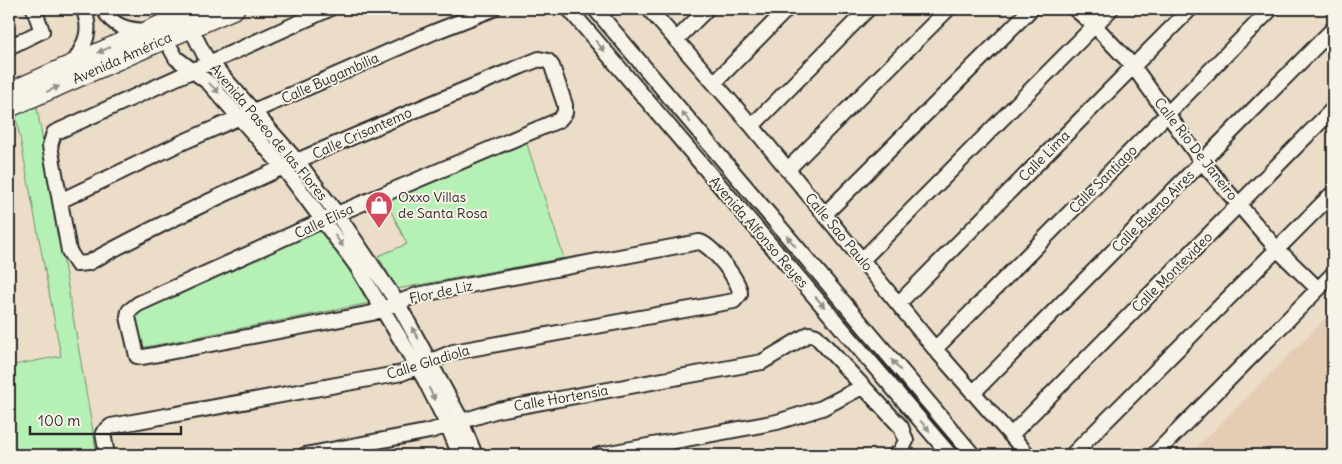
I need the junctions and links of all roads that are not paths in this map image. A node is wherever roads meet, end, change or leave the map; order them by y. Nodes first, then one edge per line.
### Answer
1 (34, 9) edge
2 (83, 9) edge
3 (235, 9) edge
4 (329, 9) edge
5 (493, 9) edge
6 (569, 9) edge
7 (595, 9) edge
8 (649, 9) edge
9 (707, 9) edge
10 (787, 9) edge
11 (868, 9) edge
12 (948, 9) edge
13 (1031, 9) edge
14 (1075, 9) edge
15 (1090, 9) edge
16 (1190, 9) edge
17 (1271, 9) edge
18 (106, 12) edge
19 (190, 17) edge
20 (1102, 17) edge
21 (89, 23) junction
22 (1333, 28) edge
23 (156, 32) junction
24 (676, 40) junction
25 (9, 47) edge
26 (539, 60) joint
27 (210, 62) junction
28 (74, 63) junction
29 (1136, 63) junction
30 (191, 71) junction
31 (715, 82) junction
32 (10, 102) edge
33 (1170, 110) junction
34 (1333, 110) edge
35 (247, 114) junction
36 (752, 126) junction
37 (1205, 159) junction
38 (297, 161) junction
39 (283, 167) junction
40 (787, 170) junction
41 (1333, 193) edge
42 (60, 202) junction
43 (1241, 202) junction
44 (337, 214) junction
45 (824, 215) junction
46 (324, 221) junction
47 (1280, 246) junction
48 (862, 260) junction
49 (1333, 274) edge
50 (1320, 287) junction
51 (740, 290) joint
52 (397, 302) junction
53 (898, 304) junction
54 (384, 309) junction
55 (935, 349) junction
56 (146, 357) joint
57 (431, 362) junction
58 (417, 367) junction
59 (862, 387) junction
60 (973, 393) junction
61 (454, 423) junction
62 (1011, 435) junction
63 (107, 455) edge
64 (305, 455) edge
65 (460, 455) edge
66 (475, 455) edge
67 (599, 455) edge
68 (895, 455) edge
69 (950, 455) edge
70 (973, 455) edge
71 (1028, 455) edge
72 (1072, 455) edge
73 (1154, 455) edge

1 - 25 street
2 - 21 street
3 - 19 main road, Avenida América
4 - 27 street
5 - 35 street, Calle Bugambilia
6 -> 69 street, Avenida Alfonso Reyes
70 -> 7 street, Avenida Alfonso Reyes
8 - 24 street, Calle Sao Paulo
9 - 24 street
10 - 31 street
11 - 36 street
12 - 40 street
13 - 45 street
14 - 20 street, Calle Río De Janeiro
15 - 20 street, Calle Río De Janeiro
16 - 29 street, Calle Lima
17 - 33 street, Calle Santiago
18 - 21 street
18 - 23 street
19 - 23 main road, Avenida América
19 - 27 street, Avenida Paseo de las Flores
20 - 29 street, Calle Río De Janeiro
20 - 48 street
21 - 28 street
22 - 37 street, Calle Bueno Aires
23 -> 28 main road, Avenida América
23 - 30 street, Avenida Paseo de las Flores
32 -> 23 main road, Avenida América
24 - 31 street, Calle Sao Paulo
26 - 38 street, Calle Crisantemo
26 - 44 street, Calle Elisa
27 - 30 street
27 - 35 street, Avenida Paseo de las Flores
28 - 32 main road, Avenida América
29 - 33 street, Calle Río De Janeiro
29 - 53 street, Calle Lima
30 -> 35 street, Avenida Paseo de las Flores
30 - 42 street
31 - 36 street, Calle Sao Paulo
33 - 37 street, Calle Río De Janeiro
33 - 55 street, Calle Santiago
34 - 43 street, Calle Montevideo
35 - 38 street, Avenida Paseo de las Flores
35 - 39 street, Avenida Paseo de las Flores
35 - 42 street, Calle Bugambilia
36 - 40 street, Calle Sao Paulo
37 - 43 street, Calle Río De Janeiro
37 - 60 street, Calle Bueno Aires
38 - 39 street, Calle Crisantemo
38 - 44 street, Avenida Paseo de las Flores
39 - 42 street, Calle Crisantemo
39 - 46 street, Avenida Paseo de las Flores
40 - 45 street, Calle Sao Paulo
41 - 47 street
43 - 47 street, Calle Río De Janeiro
43 - 62 street, Calle Montevideo
44 - 46 street, Calle Elisa
44 - 52 street, Avenida Paseo de las Flores
45 - 48 street, Calle Sao Paulo
46 -> 54 street, Avenida Paseo de las Flores
46 - 56 street, Calle Elisa
47 - 50 street, Calle Río De Janeiro
47 - 72 street
48 - 53 street, Calle Sao Paulo
49 - 50 street
50 - 73 street
51 - 52 street, Flor de Liz
51 - 57 street, Calle Gladiola
52 - 54 street, Flor de Liz
57 -> 52 street, Avenida Paseo de las Flores
53 - 55 street, Calle Sao Paulo
54 - 56 street, Flor de Liz
54 - 58 street, Avenida Paseo de las Flores
55 - 60 street, Calle Sao Paulo
57 - 58 street, Calle Gladiola
57 - 61 street, Avenida Paseo de las Flores
58 -> 61 street, Avenida Paseo de las Flores
58 - 63 street, Calle Gladiola
59 - 61 street, Calle Hortensia
59 - 67 street
59 - 68 street
60 - 62 street, Calle Sao Paulo
61 - 64 street, Calle Hortensia
61 - 65 street, Avenida Paseo de las Flores
61 - 66 street, Avenida Paseo de las Flores
62 - 71 street, Calle Sao Paulo

